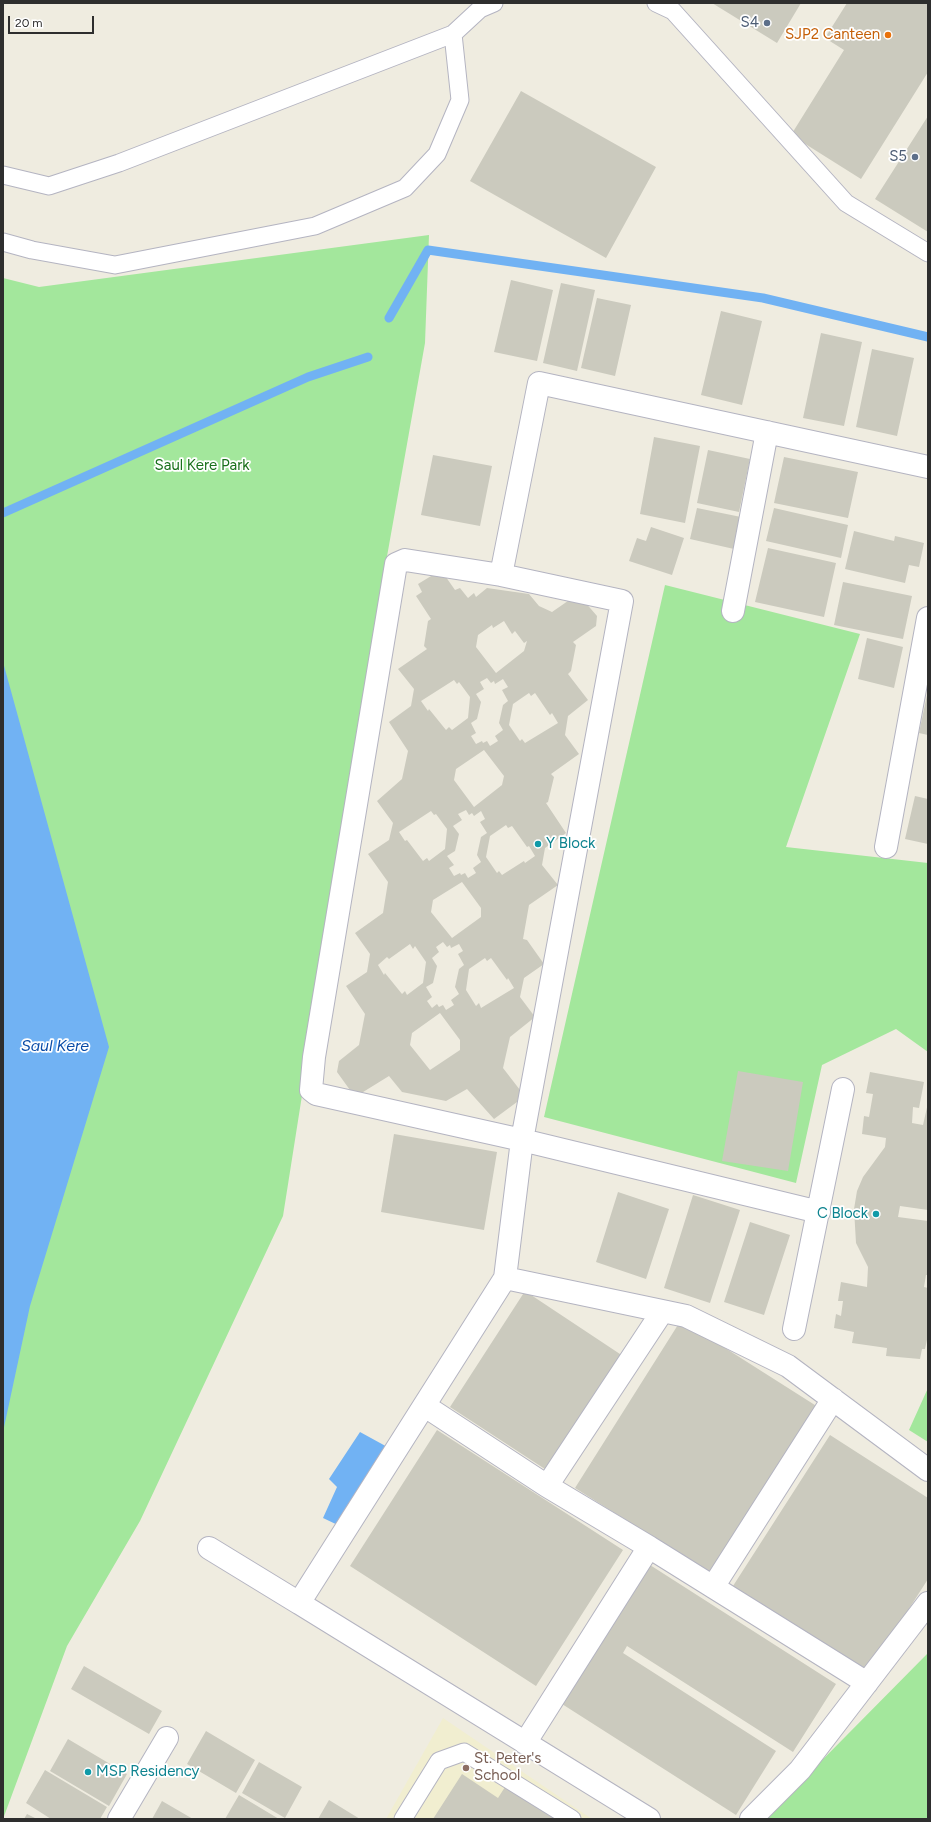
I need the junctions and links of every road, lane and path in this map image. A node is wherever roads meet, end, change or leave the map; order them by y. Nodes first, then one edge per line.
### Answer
1 (494, 3) edge
2 (656, 3) edge
3 (454, 34) junction
4 (3, 175) edge
5 (3, 242) edge
6 (928, 253) edge
7 (767, 432) junction
8 (928, 467) edge
9 (501, 575) junction
10 (733, 611) dead end
11 (928, 618) edge
12 (886, 847) dead end
13 (843, 1089) dead end
14 (522, 1140) junction
15 (819, 1212) junction
16 (506, 1278) junction
17 (662, 1312) junction
18 (794, 1329) dead end
19 (833, 1399) junction
20 (425, 1406) junction
21 (928, 1470) edge
22 (547, 1486) junction
23 (648, 1546) junction
24 (210, 1548) dead end
25 (713, 1587) junction
26 (299, 1603) junction
27 (928, 1603) edge
28 (866, 1684) junction
29 (167, 1738) dead end
30 (525, 1743) junction
31 (119, 1819) edge
32 (402, 1819) edge
33 (572, 1819) edge
34 (649, 1819) edge
35 (751, 1819) edge

1 - 3 lane
2 - 6 lane
3 - 4 lane
3 - 5 lane
7 - 8 street
7 - 9 street
7 - 10 street
9 - 14 street
9 - 14 street
11 - 12 street
13 - 15 street
14 - 15 street
14 - 16 street
15 - 18 street
16 - 17 street
16 - 20 street
17 - 19 street
17 - 22 street
19 - 21 street
19 - 25 street
20 - 22 street
20 - 26 street
22 - 23 street
23 - 25 street
23 - 30 street
24 - 26 street
25 - 28 street
26 - 30 street
27 - 28 street
28 - 35 street
29 - 31 street
30 - 34 street
32 - 33 lane

